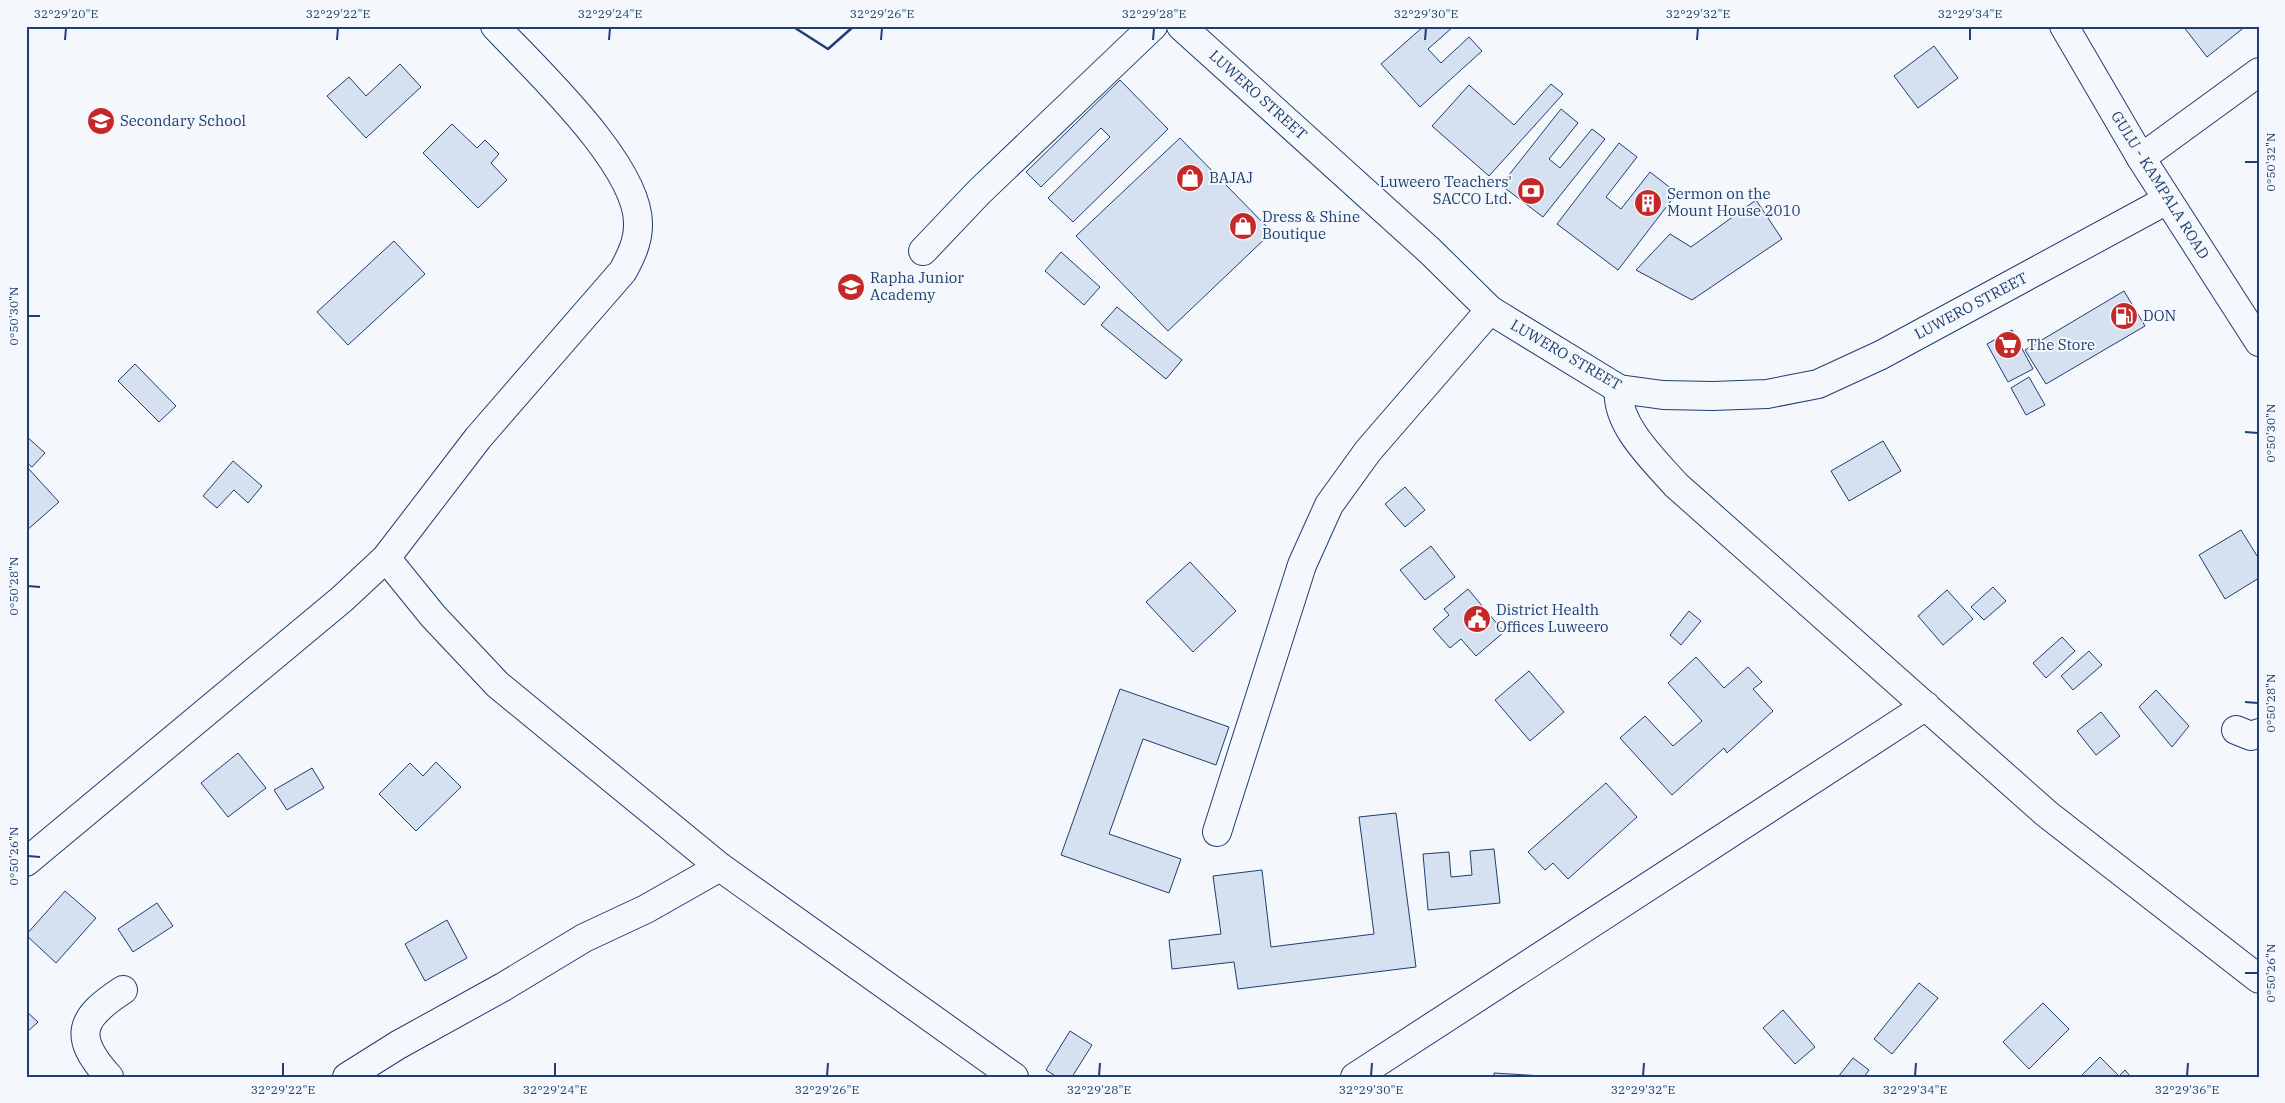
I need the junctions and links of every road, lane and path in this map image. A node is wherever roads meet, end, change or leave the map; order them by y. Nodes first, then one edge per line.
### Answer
1 (495, 26) edge
2 (1153, 26) edge
3 (1181, 26) edge
4 (2064, 26) edge
5 (2259, 72) edge
6 (2141, 158) junction
7 (2168, 200) junction
8 (923, 251) dead end
9 (1490, 310) junction
10 (2259, 342) edge
11 (1619, 389) junction
12 (386, 558) junction
13 (1926, 706) junction
14 (1217, 832) dead end
15 (26, 862) edge
16 (720, 867) junction
17 (2259, 979) edge
18 (123, 990) dead end
19 (109, 1077) edge
20 (347, 1077) edge
21 (1014, 1077) edge
22 (1355, 1077) edge

1 - 12 street
2 - 8 street
3 - 9 street, LUWERO STREET
4 - 6 street, GULU - KAMPALA ROAD
5 - 6 street
6 - 7 street, GULU - KAMPALA ROAD
7 - 10 street, GULU - KAMPALA ROAD
7 - 11 street, LUWERO STREET
9 - 11 street, LUWERO STREET
9 - 14 street
11 - 13 street
12 - 15 street
12 - 16 street
13 - 17 street
13 - 22 street
16 - 20 street
16 - 21 street
18 - 19 street

